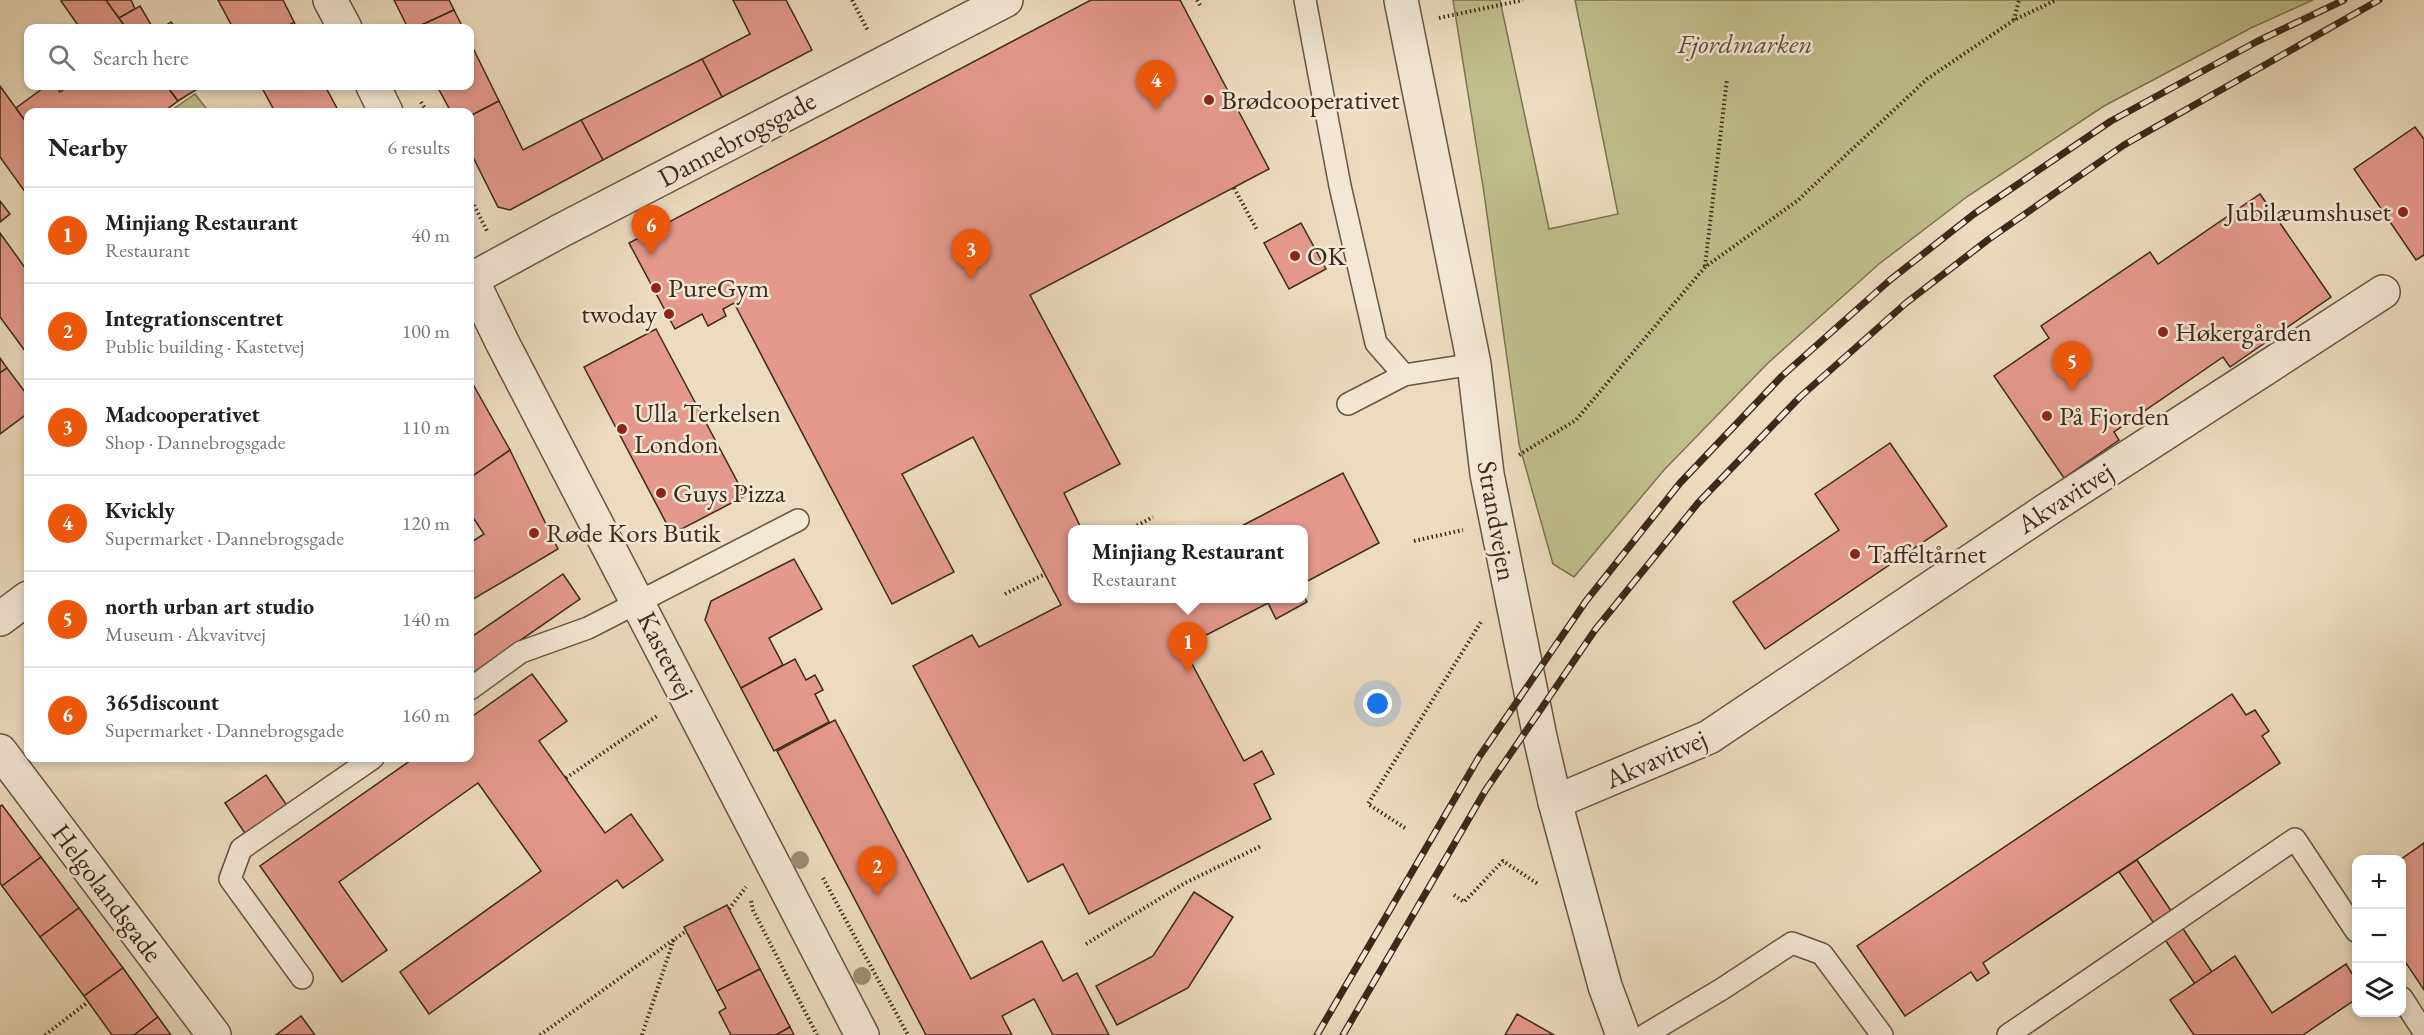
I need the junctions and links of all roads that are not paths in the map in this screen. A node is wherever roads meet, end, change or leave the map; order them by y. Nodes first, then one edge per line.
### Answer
1 (330, 0) edge
2 (1006, 0) edge
3 (1305, 0) edge
4 (1404, 13) edge
5 (343, 24) edge
6 (375, 90) edge
7 (384, 108) edge
8 (474, 276) edge
9 (474, 286) edge
10 (2383, 292) dead end
11 (1474, 364) junction
12 (1404, 375) junction
13 (1348, 404) dead end
14 (798, 520) dead end
15 (24, 601) edge
16 (639, 603) junction
17 (0, 619) edge
18 (474, 686) edge
19 (0, 751) edge
20 (367, 762) edge
21 (1555, 802) junction
22 (2352, 925) edge
23 (302, 978) dead end
24 (2406, 1004) edge
25 (2424, 1032) edge
26 (214, 1035) edge
27 (862, 1035) edge
28 (1623, 1035) edge
29 (1646, 1035) edge
30 (1882, 1035) edge
31 (2008, 1035) edge

1 - 5 street
2 - 8 street, Dannebrogsgade
3 - 12 lane
4 - 11 street, Strandvejen
6 - 7 street
9 - 16 street, Kastetvej
10 - 21 street, Akvavitvej
11 - 12 lane
11 - 21 street, Strandvejen
12 - 13 lane
14 - 16 lane
15 - 17 street
16 - 18 lane
16 - 27 street, Kastetvej
19 - 26 street, Helgolandsgade
20 - 23 lane
21 - 28 street, Strandvejen
22 - 31 lane
24 - 25 lane
29 - 30 lane

